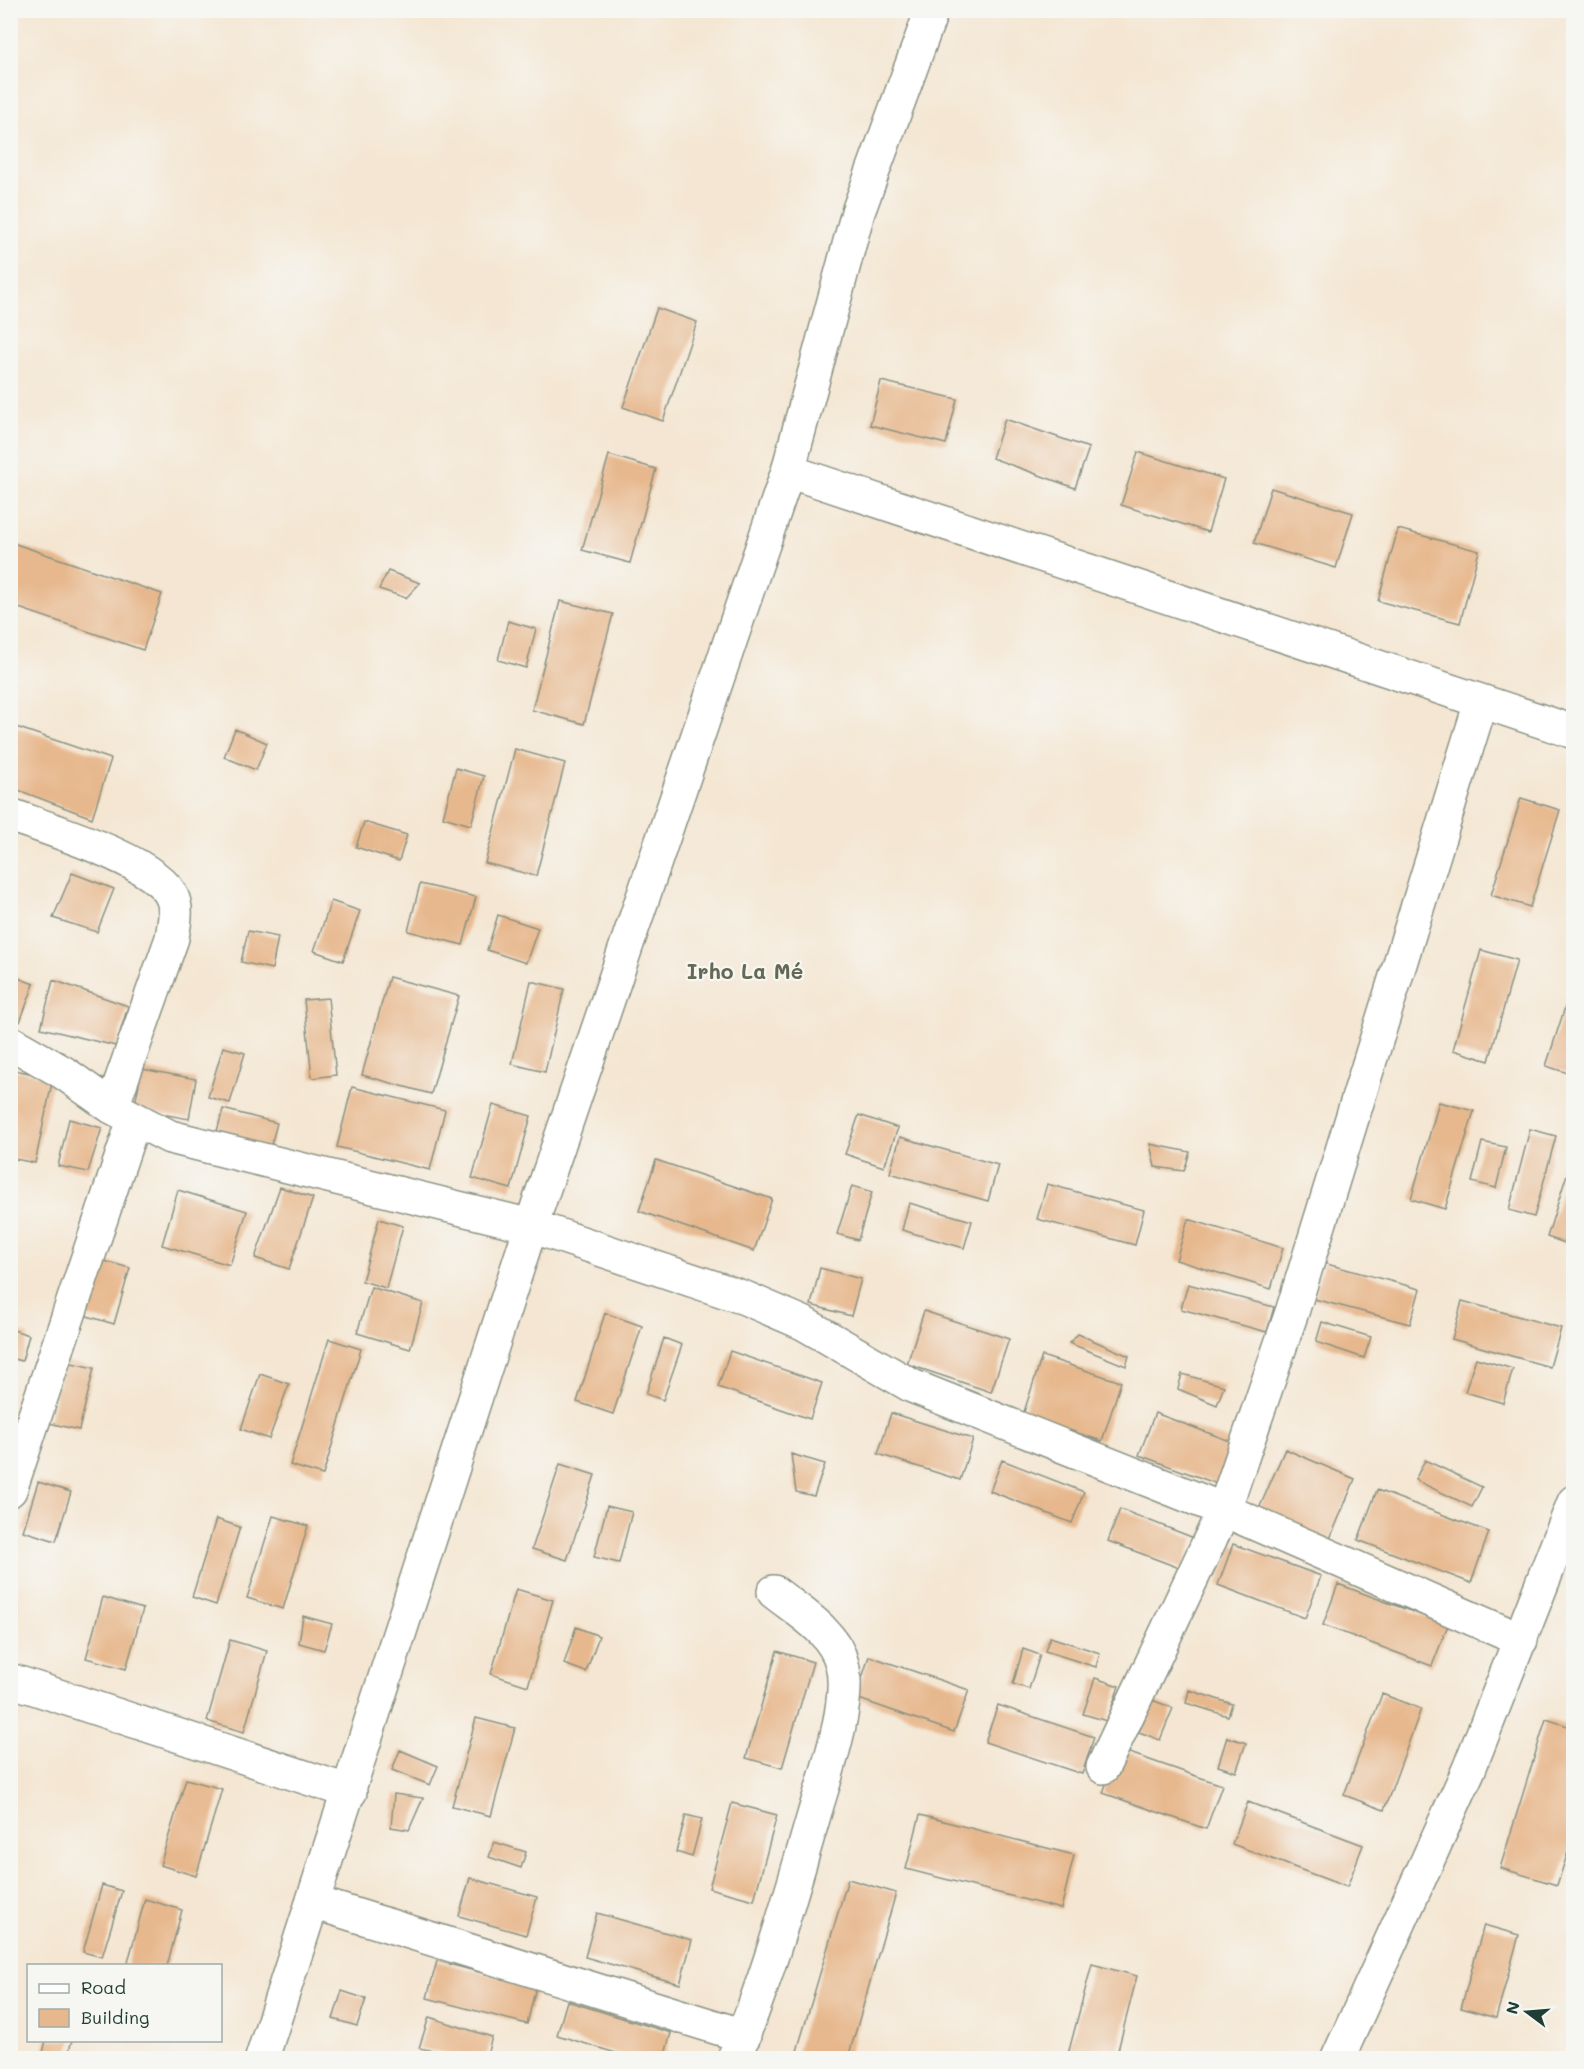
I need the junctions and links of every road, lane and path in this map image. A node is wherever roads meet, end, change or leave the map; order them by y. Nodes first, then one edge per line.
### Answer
1 (932, 10) edge
2 (788, 471) junction
3 (1481, 702) junction
4 (1574, 732) edge
5 (10, 814) edge
6 (10, 1042) edge
7 (123, 1113) junction
8 (531, 1226) junction
9 (10, 1490) edge
10 (1574, 1502) edge
11 (1224, 1510) junction
12 (774, 1592) dead end
13 (1521, 1640) junction
14 (10, 1680) edge
15 (1103, 1767) dead end
16 (350, 1792) junction
17 (314, 1902) junction
18 (739, 2047) edge
19 (262, 2058) edge
20 (1338, 2058) edge

1 - 2 street
2 - 3 street
2 - 8 street
3 - 4 street
3 - 11 street
5 - 7 street
6 - 7 street
7 - 8 street
7 - 9 street
8 - 11 street
8 - 16 street
10 - 13 street
11 - 13 street
11 - 15 street
12 - 18 street
13 - 20 street
14 - 16 street
16 - 17 street
17 - 18 street
17 - 19 street

